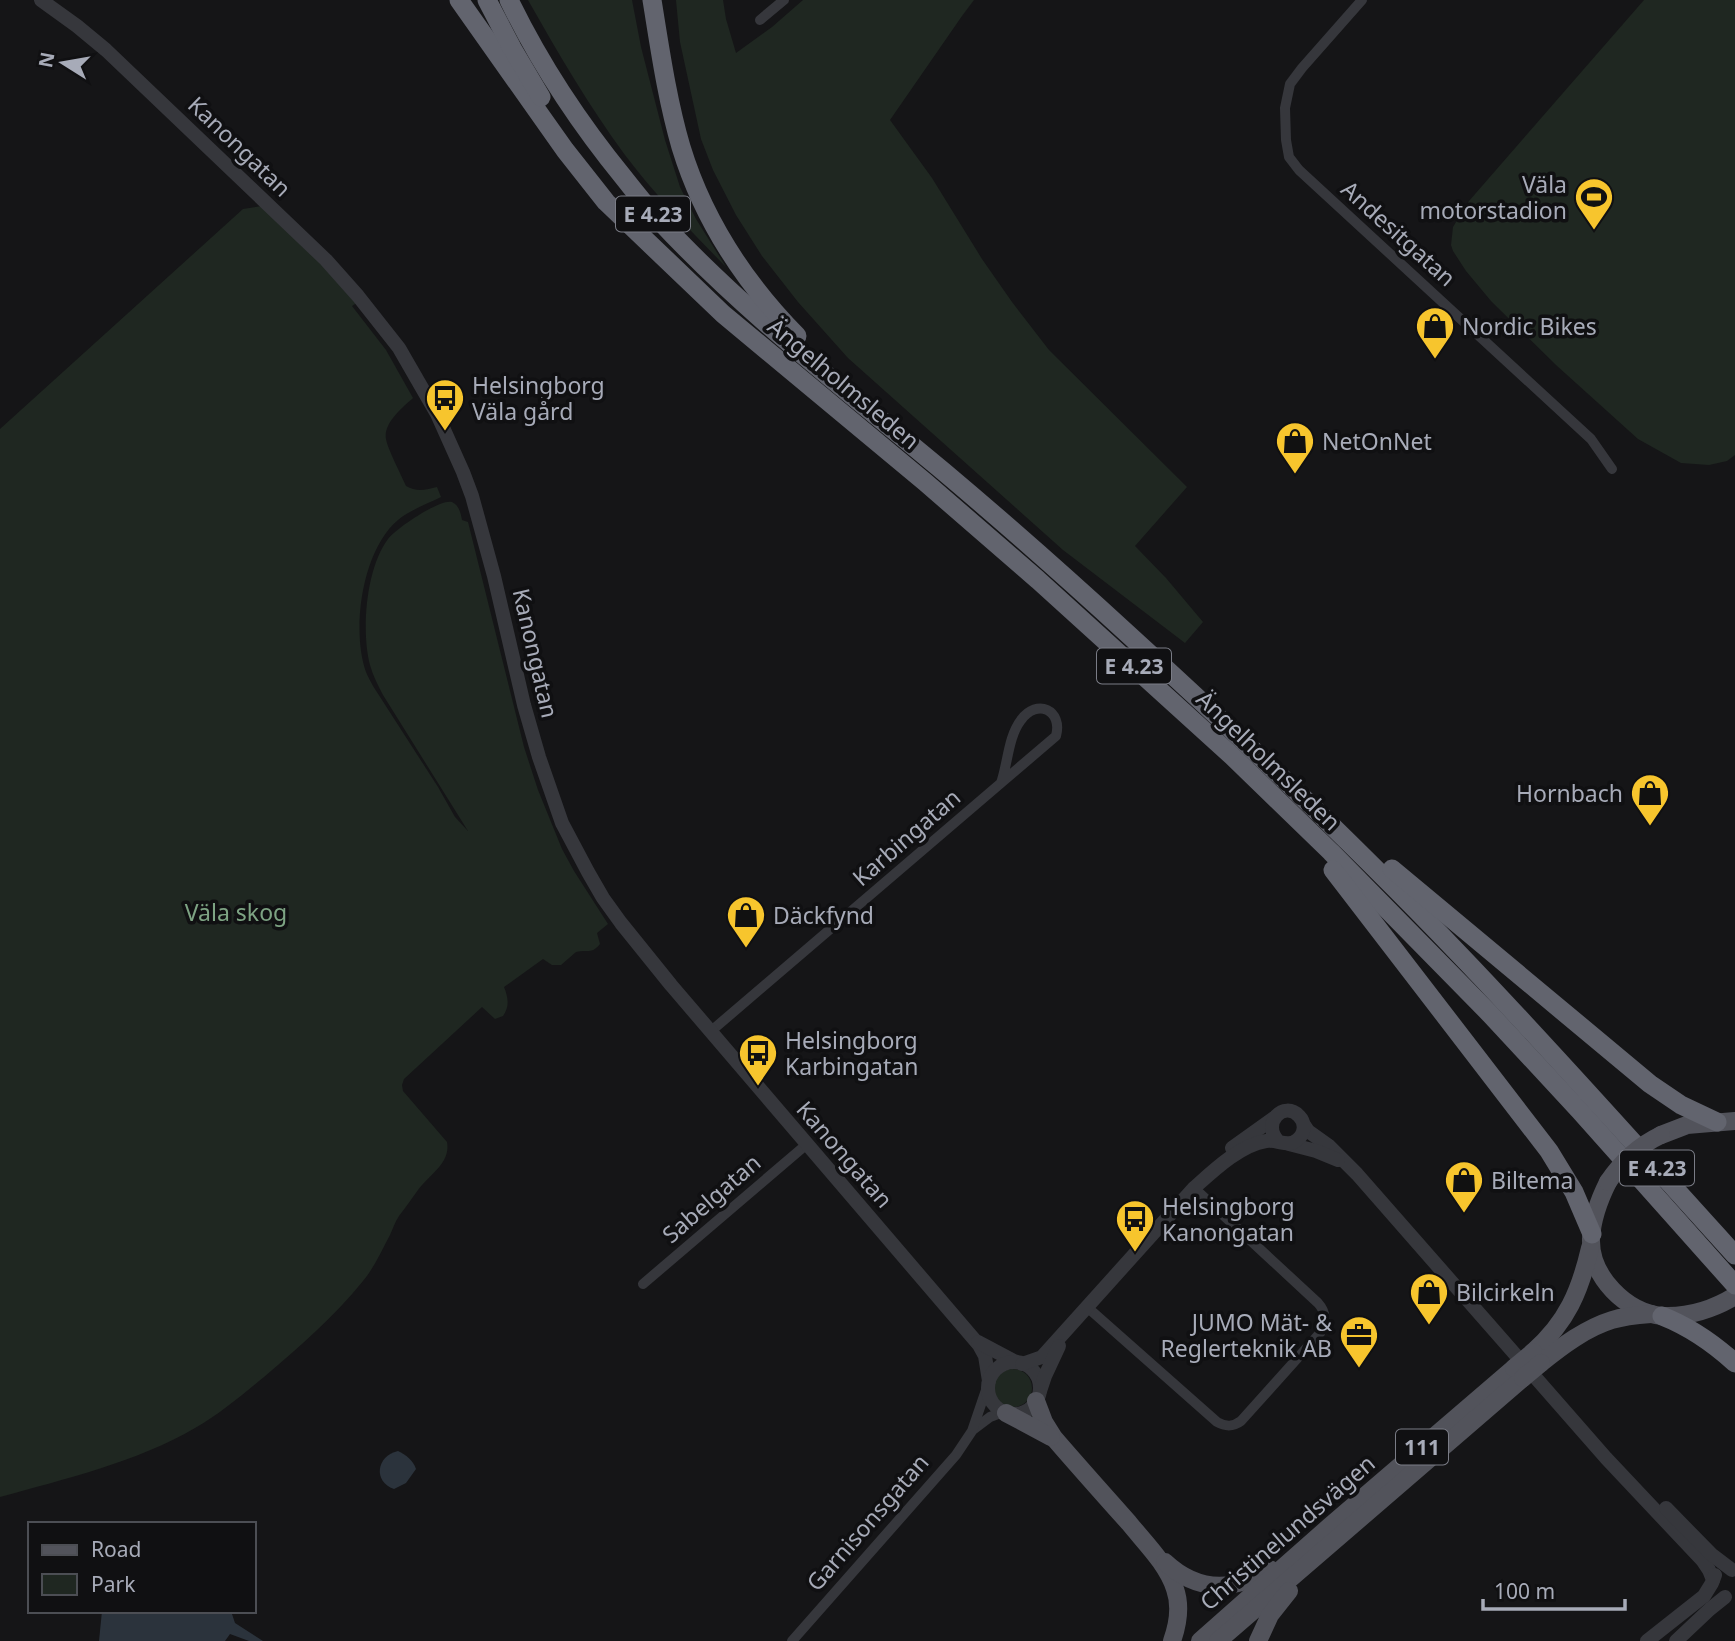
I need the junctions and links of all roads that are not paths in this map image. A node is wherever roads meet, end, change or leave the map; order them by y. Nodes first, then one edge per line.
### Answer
1 (41, 0) edge
2 (459, 0) edge
3 (488, 0) edge
4 (509, 0) edge
5 (652, 0) edge
6 (784, 0) edge
7 (1362, 0) edge
8 (760, 20) dead end
9 (635, 228) junction
10 (844, 390) junction
11 (1612, 469) dead end
12 (1268, 765) junction
13 (1001, 783) junction
14 (1285, 808) junction
15 (710, 1032) junction
16 (1274, 1118) junction
17 (1727, 1123) edge
18 (1304, 1125) junction
19 (1283, 1142) junction
20 (807, 1144) junction
21 (1342, 1161) junction
22 (1219, 1166) junction
23 (1194, 1188) junction
24 (1591, 1238) junction
25 (1735, 1255) edge
26 (643, 1284) dead end
27 (1735, 1286) edge
28 (1729, 1299) edge
29 (1087, 1307) junction
30 (1657, 1315) junction
31 (1070, 1326) junction
32 (974, 1339) junction
33 (1537, 1357) junction
34 (1019, 1363) junction
35 (1735, 1363) edge
36 (1518, 1373) junction
37 (988, 1383) junction
38 (1038, 1398) junction
39 (1004, 1413) junction
40 (972, 1432) junction
41 (1054, 1438) junction
42 (1606, 1458) junction
43 (1369, 1511) junction
44 (1330, 1526) junction
45 (1151, 1550) junction
46 (1733, 1571) edge
47 (1713, 1582) junction
48 (1731, 1598) edge
49 (792, 1641) edge
50 (1172, 1641) edge
51 (1200, 1641) edge
52 (1218, 1641) edge
53 (1258, 1641) edge
54 (1647, 1641) edge
55 (1676, 1641) edge

1 - 15 street, Kanongatan
2 - 9 highway
3 - 9 highway, E 4.23
4 - 10 highway, E 4.23
5 - 10 highway
6 - 8 street
7 - 11 street, Andesitgatan
9 - 14 highway, Ängelholmsleden / E 4.23
10 - 12 highway, Ängelholmsleden / E 4.23
12 - 17 highway
12 - 25 highway, Ängelholmsleden / E 4.23
13 - 13 street, Karbingatan
13 - 15 street, Karbingatan
14 - 24 highway
14 - 27 highway, Ängelholmsleden / E 4.23
15 - 20 street, Kanongatan
16 - 18 street
16 - 19 street
16 - 22 street
17 - 24 main road, 111, bridge
18 - 19 street
18 - 21 street
19 - 21 street
19 - 22 street
20 - 26 street, Sabelgatan
20 - 32 street, Kanongatan
21 - 42 street
22 - 23 street
23 - 29 street
23 - 29 street
24 - 30 main road
24 - 33 main road, Christinelundsvägen / 111
28 - 30 main road, 111
29 - 31 street
30 - 33 main road, Christinelundsvägen / 111
30 - 35 highway
31 - 34 street
31 - 38 street
32 - 34 street, Kanongatan
32 - 37 street, Kanongatan
33 - 36 main road, Christinelundsvägen / 111, bridge
34 - 37 street
34 - 38 street
36 - 43 main road, Christinelundsvägen / 111
36 - 44 main road, Christinelundsvägen / 111
37 - 39 street
37 - 40 street, Garnisonsgatan
38 - 39 street
38 - 41 main road
39 - 40 street, Garnisonsgatan
39 - 41 main road
40 - 49 street, Garnisonsgatan
41 - 45 main road
42 - 46 street
42 - 47 street
43 - 52 main road, Christinelundsvägen / 111
43 - 53 main road
44 - 45 main road
44 - 51 main road, Christinelundsvägen / 111
45 - 50 main road
46 - 47 street
47 - 48 street
47 - 54 street
48 - 55 street

